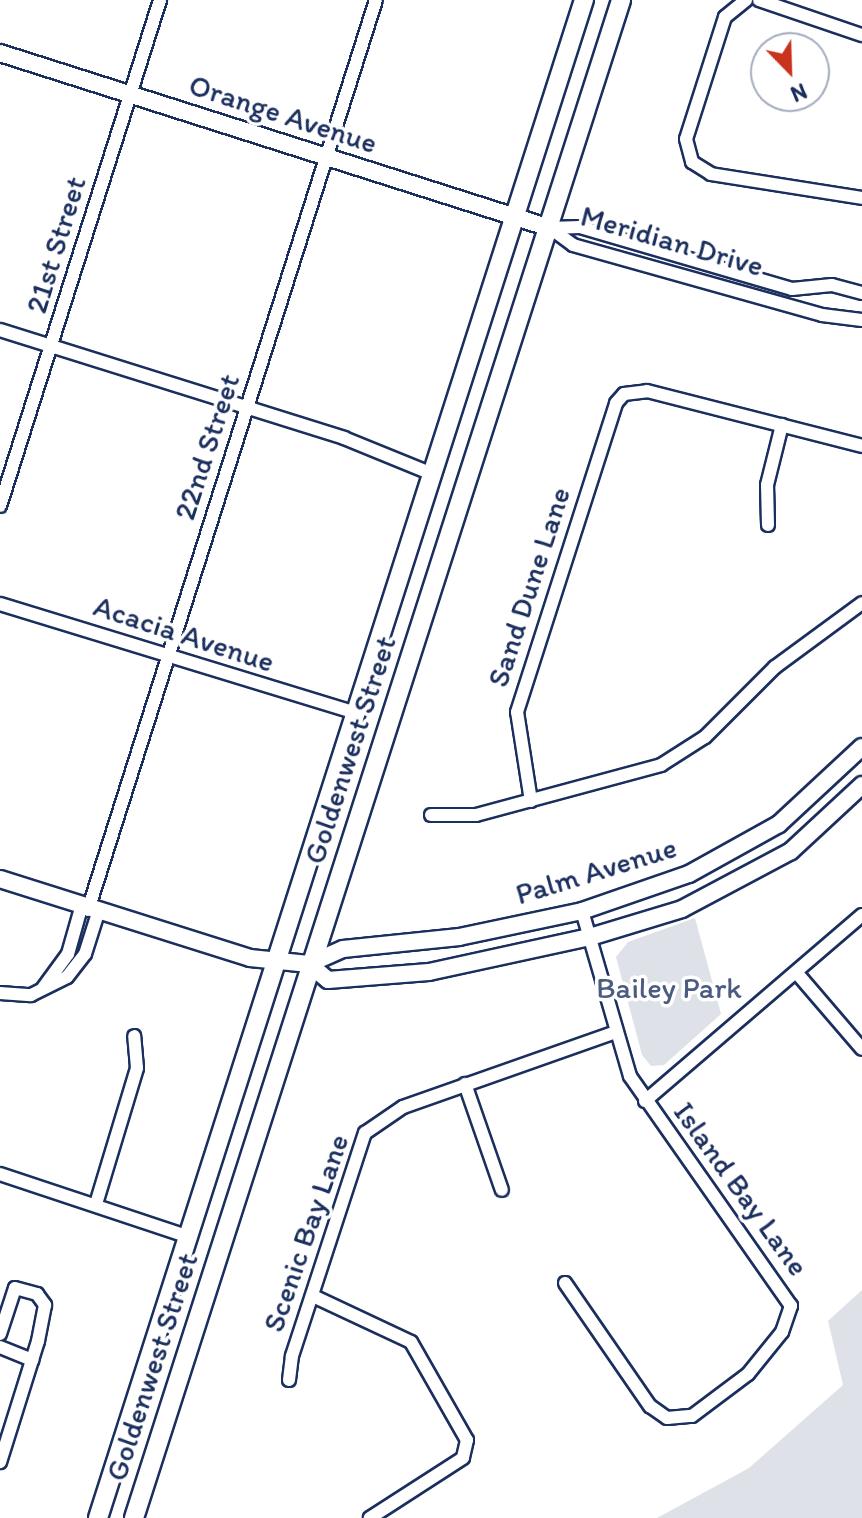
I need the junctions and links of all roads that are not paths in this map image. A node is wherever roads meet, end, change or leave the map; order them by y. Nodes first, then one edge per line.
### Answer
1 (160, 0) edge
2 (376, 0) edge
3 (584, 0) edge
4 (621, 0) edge
5 (759, 0) edge
6 (742, 1) edge
7 (862, 35) edge
8 (0, 53) edge
9 (130, 95) junction
10 (326, 157) junction
11 (862, 198) edge
12 (516, 216) junction
13 (550, 228) junction
14 (862, 293) edge
15 (862, 320) edge
16 (0, 330) edge
17 (51, 347) junction
18 (247, 409) junction
19 (782, 425) junction
20 (862, 446) edge
21 (432, 474) junction
22 (0, 506) edge
23 (768, 525) dead end
24 (862, 603) edge
25 (0, 604) edge
26 (169, 654) junction
27 (353, 712) junction
28 (862, 747) edge
29 (862, 785) edge
30 (531, 801) junction
31 (431, 815) dead end
32 (0, 879) edge
33 (89, 911) junction
34 (582, 911) junction
35 (862, 915) edge
36 (590, 937) junction
37 (68, 954) junction
38 (277, 960) junction
39 (81, 961) junction
40 (309, 964) junction
41 (796, 972) junction
42 (41, 991) junction
43 (0, 993) edge
44 (616, 1032) junction
45 (134, 1036) dead end
46 (862, 1049) edge
47 (465, 1084) junction
48 (645, 1101) junction
49 (0, 1174) edge
50 (502, 1190) dead end
51 (96, 1204) junction
52 (189, 1237) junction
53 (565, 1283) dead end
54 (313, 1296) junction
55 (0, 1334) edge
56 (0, 1347) edge
57 (32, 1360) junction
58 (289, 1380) dead end
59 (0, 1462) edge
60 (98, 1518) edge
61 (134, 1518) edge
62 (370, 1518) edge

1 - 9 street, 21st Street
2 - 10 street, 22nd Street
3 - 12 main road, Goldenwest Street
4 - 13 main road, Goldenwest Street
5 - 7 street
6 - 11 street
8 - 9 street, Orange Avenue
9 - 10 street, Orange Avenue
9 - 17 street, 21st Street
10 - 12 street, Orange Avenue
10 - 18 street, 22nd Street
12 - 13 street, Orange Avenue
12 - 21 main road, Goldenwest Street
13 - 14 street, Meridian Drive
13 - 15 street, Meridian Drive
13 - 40 main road, Goldenwest Street
16 - 17 street
17 - 18 street
17 - 22 street, 21st Street
18 - 21 street
18 - 26 street, 22nd Street
19 - 20 street
19 - 23 street
19 - 30 street, Sand Dune Lane
21 - 27 main road, Goldenwest Street
24 - 30 street
25 - 26 street, Acacia Avenue
26 - 27 street, Acacia Avenue
26 - 33 street, 22nd Street
27 - 38 main road, Goldenwest Street
28 - 34 street, Palm Avenue
29 - 36 street, Palm Avenue
30 - 31 street
32 - 33 street, Palm Avenue
33 - 37 street
33 - 38 street, Palm Avenue
33 - 39 street
34 - 36 street, Island Bay Lane
34 - 40 street, Palm Avenue
35 - 41 street
36 - 40 street, Palm Avenue
36 - 44 street, Island Bay Lane
37 - 39 street
37 - 42 street
38 - 40 street, Palm Avenue
38 - 52 main road, Goldenwest Street
39 - 42 street
40 - 61 main road, Goldenwest Street
41 - 46 street
41 - 48 street
42 - 43 street
44 - 47 street, Scenic Bay Lane
44 - 48 street, Island Bay Lane
45 - 51 street
47 - 50 street
47 - 54 street, Scenic Bay Lane
48 - 53 street, Island Bay Lane
49 - 51 street
51 - 52 street
52 - 60 main road, Goldenwest Street
54 - 58 street, Scenic Bay Lane
54 - 62 street
55 - 57 street
56 - 57 street
57 - 59 street

